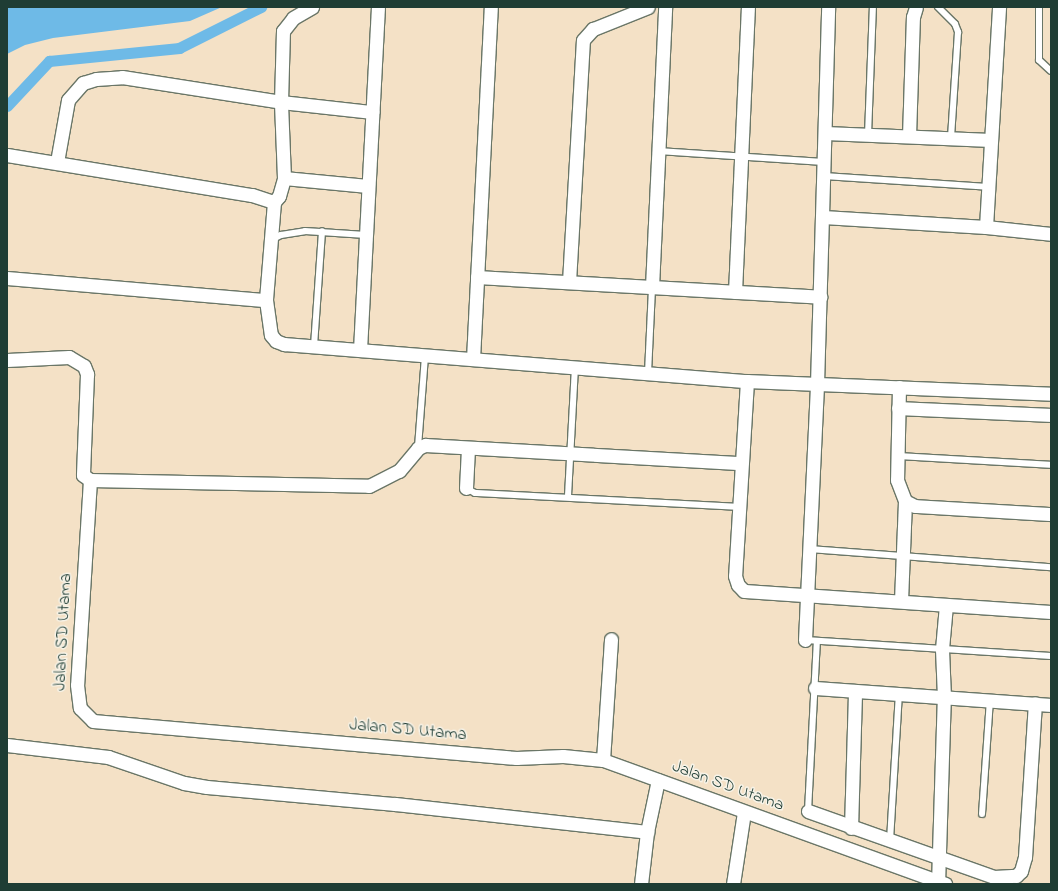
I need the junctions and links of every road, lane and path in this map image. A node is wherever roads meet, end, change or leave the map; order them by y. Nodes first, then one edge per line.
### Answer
1 (312, 7) edge
2 (378, 7) edge
3 (491, 7) edge
4 (648, 7) edge
5 (665, 7) edge
6 (748, 7) edge
7 (828, 7) edge
8 (873, 7) edge
9 (916, 7) edge
10 (938, 7) edge
11 (999, 7) edge
12 (1039, 7) edge
13 (1051, 72) edge
14 (281, 102) junction
15 (372, 112) junction
16 (825, 133) junction
17 (868, 134) junction
18 (909, 136) junction
19 (951, 138) junction
20 (991, 140) junction
21 (658, 151) junction
22 (7, 155) edge
23 (742, 155) junction
24 (57, 162) junction
25 (824, 162) junction
26 (824, 176) junction
27 (284, 178) junction
28 (368, 186) junction
29 (988, 188) junction
30 (274, 202) junction
31 (823, 217) junction
32 (986, 227) junction
33 (322, 231) junction
34 (1051, 234) edge
35 (366, 235) junction
36 (270, 240) junction
37 (477, 277) junction
38 (7, 278) edge
39 (569, 282) junction
40 (652, 287) junction
41 (735, 292) junction
42 (820, 297) junction
43 (266, 300) junction
44 (314, 346) junction
45 (360, 350) junction
46 (425, 355) junction
47 (473, 359) junction
48 (7, 360) edge
49 (575, 367) junction
50 (648, 373) junction
51 (747, 380) junction
52 (817, 384) junction
53 (899, 387) junction
54 (1051, 394) edge
55 (898, 408) junction
56 (1051, 415) edge
57 (418, 448) junction
58 (468, 448) junction
59 (570, 454) junction
60 (896, 456) junction
61 (741, 463) junction
62 (1051, 465) edge
63 (90, 480) junction
64 (466, 488) joint
65 (568, 496) junction
66 (904, 501) junction
67 (738, 507) junction
68 (1051, 514) edge
69 (809, 549) junction
70 (903, 556) junction
71 (1051, 567) edge
72 (807, 596) junction
73 (901, 602) junction
74 (946, 606) junction
75 (1051, 612) edge
76 (611, 639) dead end
77 (811, 640) junction
78 (942, 649) junction
79 (1051, 656) edge
80 (815, 688) junction
81 (855, 691) junction
82 (899, 694) junction
83 (944, 697) junction
84 (990, 700) junction
85 (1035, 703) junction
86 (1051, 704) edge
87 (7, 745) edge
88 (603, 760) junction
89 (658, 780) junction
90 (808, 811) joint
91 (744, 812) junction
92 (982, 814) dead end
93 (851, 828) junction
94 (647, 832) junction
95 (890, 841) junction
96 (939, 858) junction
97 (940, 883) edge
98 (641, 884) edge
99 (733, 884) edge

1 - 14 street
2 - 15 street
3 - 37 street
4 - 39 street
5 - 21 street
6 - 23 street
7 - 16 street
8 - 17 lane
9 - 18 street
10 - 19 lane
11 - 20 street
12 - 13 lane
14 - 15 street
14 - 24 street
14 - 27 street
15 - 28 street
16 - 17 street
16 - 25 street
17 - 18 street
18 - 19 street
19 - 20 street
20 - 29 street
21 - 23 lane
21 - 40 street
22 - 24 street
23 - 25 lane
23 - 41 street
24 - 30 street
25 - 26 street
26 - 29 lane
26 - 31 street
27 - 28 street
27 - 30 street
28 - 35 street
29 - 32 street
30 - 36 street
31 - 32 street
31 - 42 street
32 - 34 street
33 - 35 lane
33 - 36 lane
33 - 44 lane
35 - 45 street
36 - 43 street
37 - 39 street
37 - 47 street
38 - 43 street
39 - 40 street
40 - 41 street
40 - 50 lane
41 - 42 street
42 - 52 street
43 - 44 street
44 - 45 street
45 - 46 street
46 - 47 street
46 - 57 lane
47 - 49 street
48 - 63 street
49 - 50 street
49 - 59 lane
50 - 51 street
51 - 52 street
51 - 61 street
52 - 53 street
52 - 69 street
53 - 54 street
53 - 55 street
55 - 56 street
55 - 60 street
57 - 58 street
57 - 63 street
58 - 59 street
58 - 64 street
59 - 61 street
59 - 65 lane
60 - 62 lane
60 - 66 street
61 - 67 street
63 - 88 street, Jalan SD Utama
64 - 65 lane
65 - 67 lane
66 - 68 street
66 - 70 street
67 - 72 street
69 - 70 lane
69 - 72 street
70 - 71 lane
70 - 73 street
72 - 73 street
72 - 77 street
73 - 74 street
74 - 75 street
74 - 78 street
76 - 88 street
77 - 78 lane
77 - 80 lane
78 - 79 lane
78 - 83 street
80 - 81 street
80 - 90 lane
81 - 82 street
81 - 93 street
82 - 83 street
82 - 95 lane
83 - 84 street
83 - 96 street
84 - 85 street
84 - 92 lane
85 - 86 street
85 - 96 street
87 - 94 street
88 - 89 street, Jalan SD Utama
89 - 91 street, Jalan SD Utama
89 - 94 street
90 - 93 street
91 - 97 street, Jalan SD Utama
91 - 99 street
93 - 95 street
94 - 98 street
95 - 96 street
96 - 97 street

